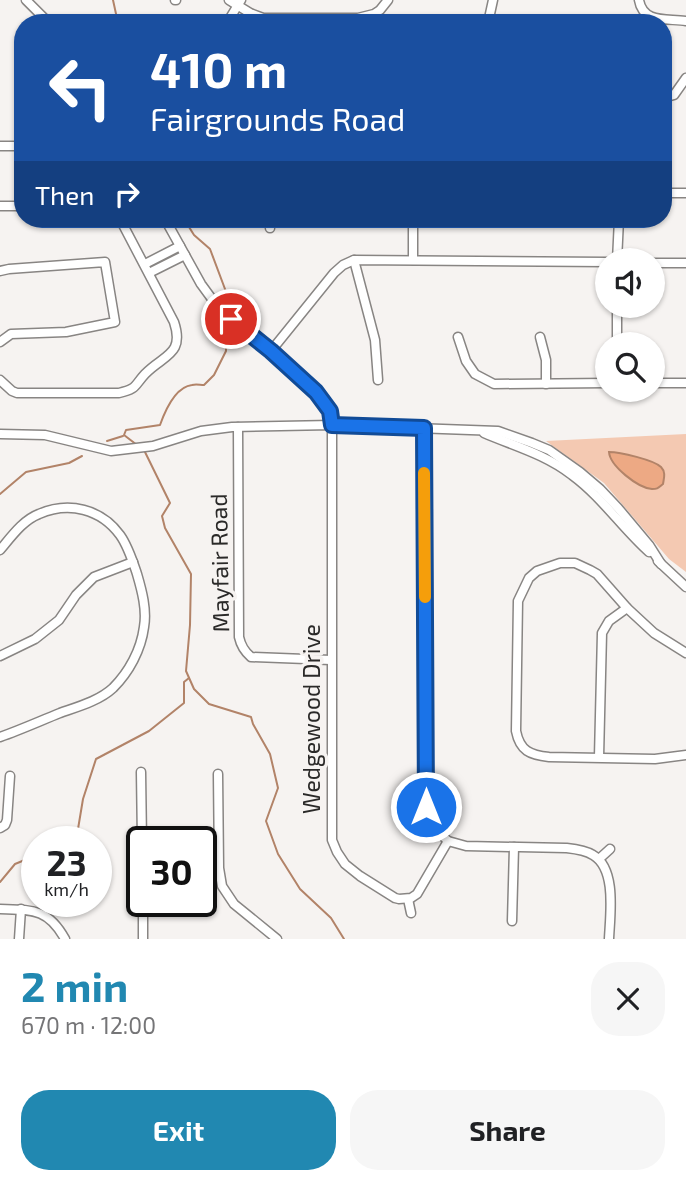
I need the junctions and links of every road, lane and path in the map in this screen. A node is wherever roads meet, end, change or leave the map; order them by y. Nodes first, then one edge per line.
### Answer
1 (26, 0) edge
2 (388, 0) edge
3 (236, 2) edge
4 (40, 14) edge
5 (253, 14) edge
6 (378, 14) edge
7 (686, 78) edge
8 (672, 96) edge
9 (125, 228) edge
10 (170, 228) edge
11 (413, 228) edge
12 (619, 228) edge
13 (180, 246) junction
14 (618, 248) edge
15 (185, 255) junction
16 (354, 260) junction
17 (413, 260) junction
18 (595, 262) edge
19 (665, 263) edge
20 (686, 263) edge
21 (145, 264) junction
22 (0, 271) edge
23 (149, 273) junction
24 (458, 337) dead end
25 (540, 337) dead end
26 (0, 342) edge
27 (271, 351) junction
28 (0, 380) edge
29 (378, 380) dead end
30 (595, 383) edge
31 (665, 383) edge
32 (686, 383) edge
33 (546, 384) junction
34 (332, 425) junction
35 (238, 427) junction
36 (424, 428) junction
37 (0, 434) edge
38 (0, 550) edge
39 (134, 562) junction
40 (686, 587) edge
41 (627, 608) junction
42 (686, 653) edge
43 (0, 656) edge
44 (331, 660) junction
45 (0, 737) edge
46 (686, 755) edge
47 (599, 757) junction
48 (141, 772) dead end
49 (218, 774) dead end
50 (10, 776) dead end
51 (142, 826) edge
52 (0, 828) edge
53 (448, 841) junction
54 (514, 847) junction
55 (610, 849) dead end
56 (599, 859) junction
57 (408, 899) junction
58 (0, 909) edge
59 (21, 909) joint
60 (411, 913) dead end
61 (48, 917) edge
62 (143, 917) edge
63 (512, 921) dead end
64 (269, 932) junction
65 (19, 939) edge
66 (65, 939) edge
67 (143, 939) edge
68 (262, 939) edge
69 (276, 939) edge
70 (609, 939) edge

1 - 4 street
2 - 6 street
3 - 5 street
7 - 8 street
9 - 21 street
10 - 13 street
11 - 17 street
12 - 14 street
13 - 15 street
13 - 21 street
15 - 23 street
15 - 27 street
16 - 17 street
16 - 27 street
16 - 29 street
17 - 18 street
19 - 20 street
21 - 23 street
22 - 26 street
23 - 28 street
24 - 33 street
25 - 33 street
27 - 34 street
30 - 33 street
31 - 32 street
34 - 35 street
34 - 36 street
34 - 44 street, Wedgewood Drive
35 - 37 street
35 - 44 street, Mayfair Road
36 - 40 street
36 - 53 street
38 - 39 street
39 - 43 street
39 - 45 street
41 - 42 street
41 - 47 street
41 - 47 street
44 - 57 street, Wedgewood Drive
46 - 47 street
48 - 51 street
49 - 64 street
50 - 52 street
53 - 54 street
53 - 57 street
54 - 56 street
54 - 63 street
55 - 56 street
56 - 70 street
57 - 60 street
58 - 59 street
59 - 65 street
61 - 66 street
62 - 67 street
64 - 68 street
64 - 69 street

